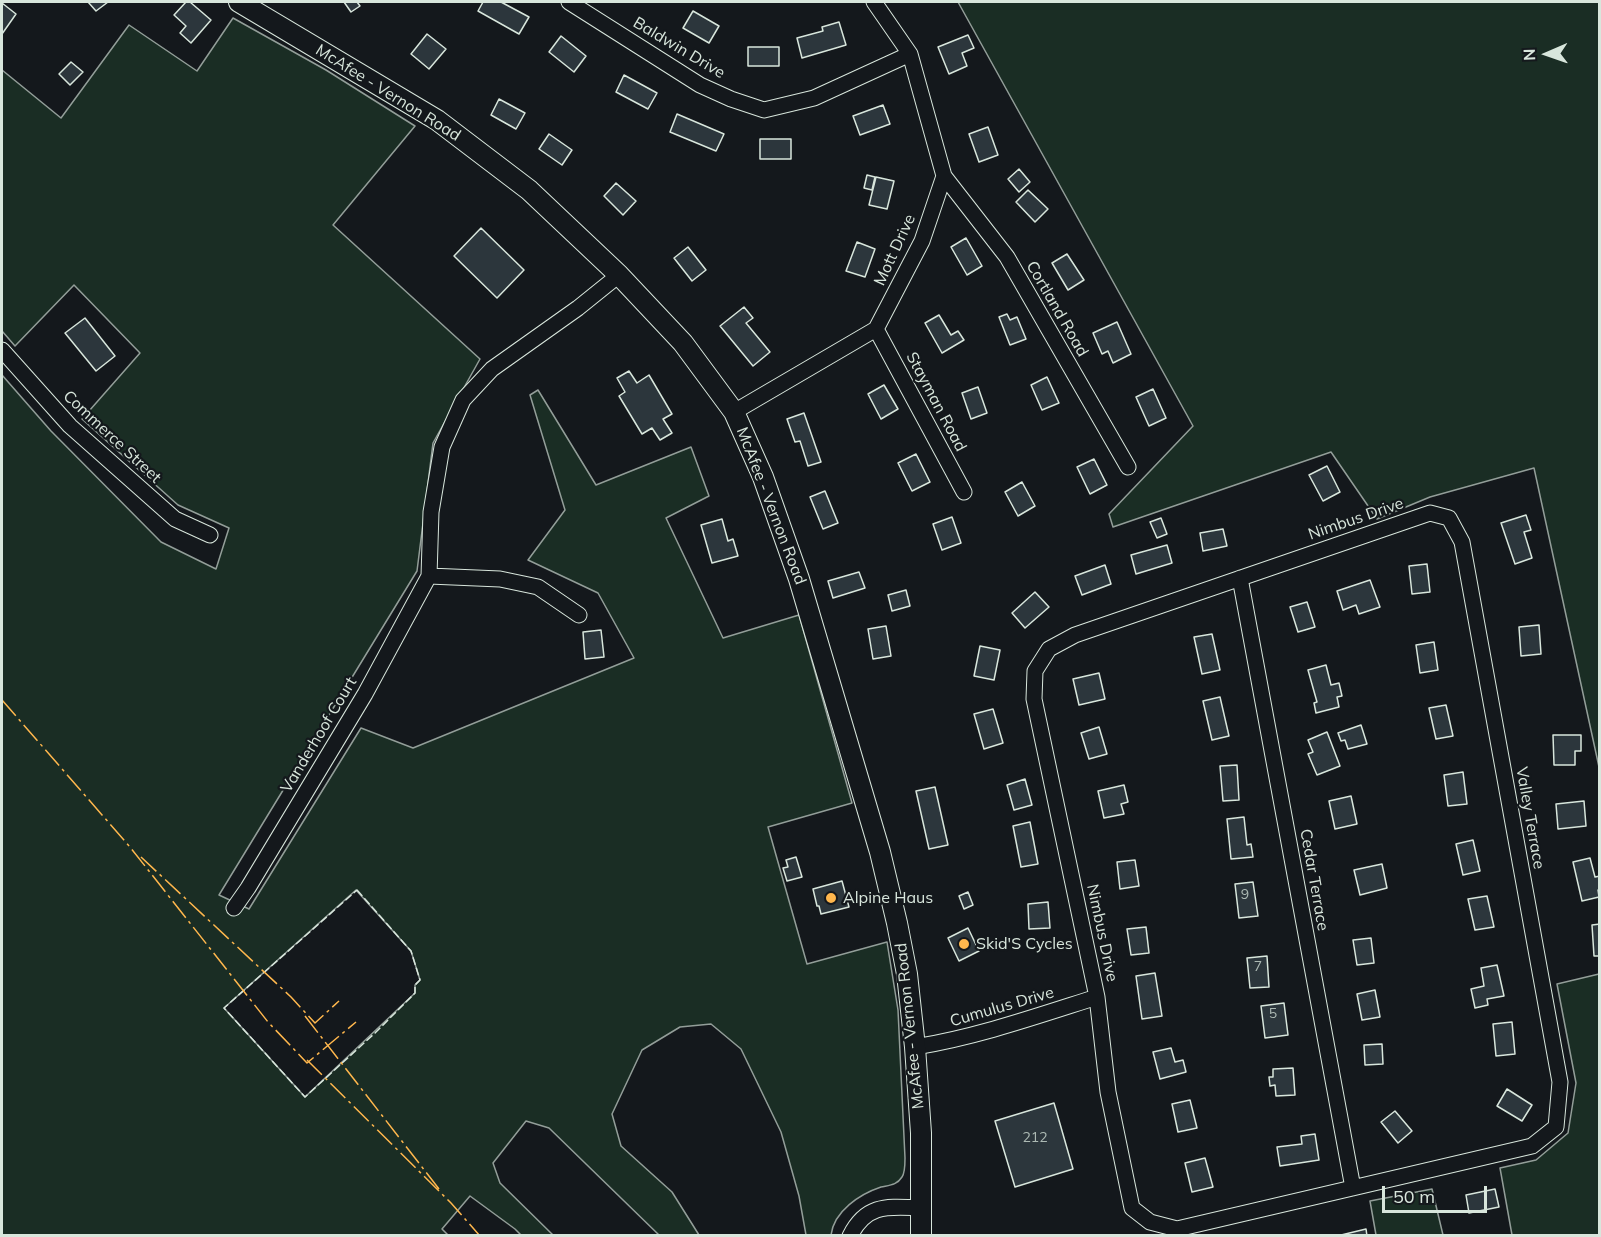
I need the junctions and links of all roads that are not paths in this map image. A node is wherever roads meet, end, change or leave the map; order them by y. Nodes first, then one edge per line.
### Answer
1 (239, 2) edge
2 (569, 2) edge
3 (874, 2) edge
4 (910, 54) junction
5 (944, 176) junction
6 (619, 275) junction
7 (876, 329) junction
8 (2, 350) edge
9 (735, 412) junction
10 (1128, 467) dead end
11 (964, 492) dead end
12 (1449, 518) joint
13 (210, 536) dead end
14 (429, 576) junction
15 (1240, 578) junction
16 (579, 615) dead end
17 (234, 908) dead end
18 (1097, 997) junction
19 (915, 1047) junction
20 (1556, 1127) joint
21 (1353, 1188) junction
22 (922, 1208) junction
23 (850, 1236) edge
24 (921, 1236) edge

1 - 6 main road, McAfee - Vernon Road
2 - 4 street, Baldwin Drive
3 - 4 street
4 - 5 street
5 - 7 street, Mott Drive
5 - 10 street, Cortland Road
6 - 9 main road, McAfee - Vernon Road
6 - 14 street, Vanderhoof Court
7 - 9 street
7 - 11 street, Stayman Road
8 - 13 street, Commerce Street
9 - 19 main road, McAfee - Vernon Road
12 - 15 street, Nimbus Drive
12 - 20 street, Valley Terrace
14 - 16 street
14 - 17 street, Vanderhoof Court
15 - 18 street, Nimbus Drive
15 - 21 street, Cedar Terrace
18 - 19 street, Cumulus Drive
18 - 21 street, Nimbus Drive
19 - 22 main road, McAfee - Vernon Road
20 - 21 street, Nimbus Drive
22 - 23 street
22 - 24 main road, McAfee - Vernon Road

